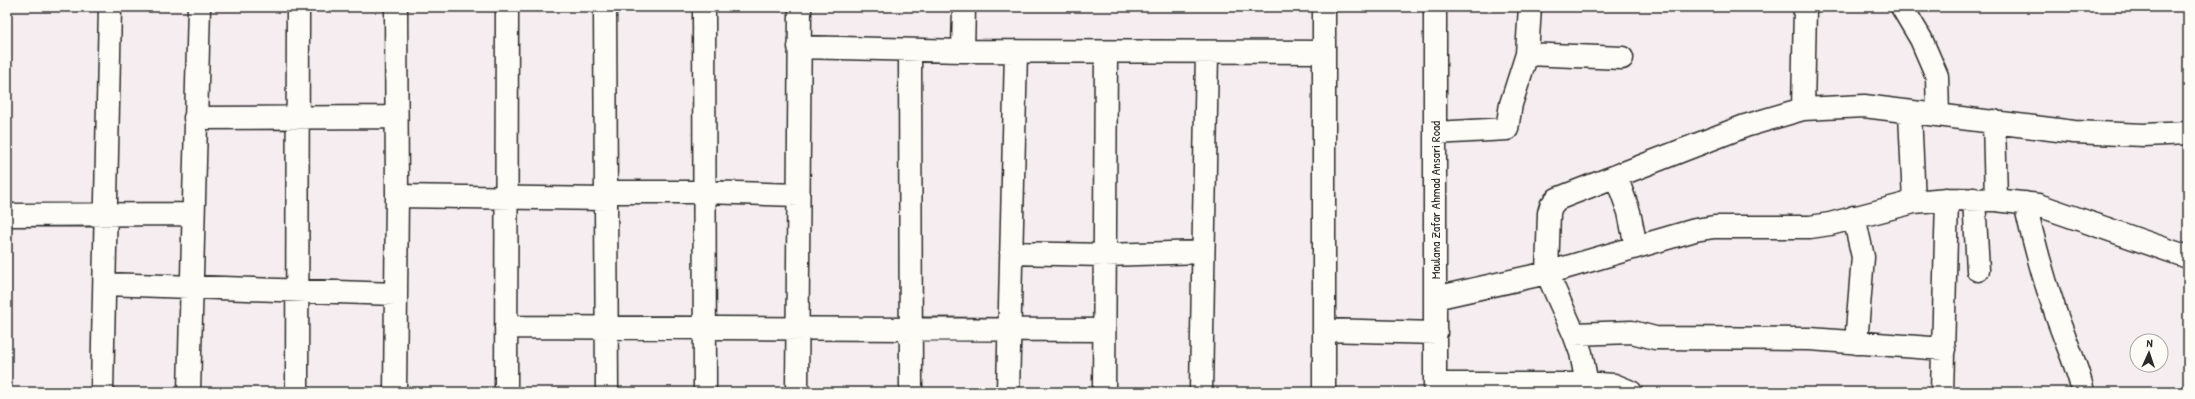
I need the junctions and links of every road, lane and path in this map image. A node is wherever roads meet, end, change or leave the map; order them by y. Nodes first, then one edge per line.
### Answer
1 (110, 7) edge
2 (199, 7) edge
3 (298, 7) edge
4 (396, 7) edge
5 (506, 7) edge
6 (605, 7) edge
7 (704, 7) edge
8 (800, 7) edge
9 (964, 7) edge
10 (1324, 7) edge
11 (1435, 7) edge
12 (1530, 7) edge
13 (1805, 7) edge
14 (1902, 7) edge
15 (799, 47) junction
16 (910, 50) junction
17 (963, 51) junction
18 (1016, 51) junction
19 (1106, 52) junction
20 (1207, 52) junction
21 (1324, 52) junction
22 (1527, 54) junction
23 (1622, 58) dead end
24 (1804, 109) junction
25 (1910, 113) junction
26 (1938, 115) junction
27 (298, 117) junction
28 (396, 117) junction
29 (196, 118) junction
30 (1994, 121) junction
31 (1435, 133) junction
32 (2188, 133) edge
33 (1616, 176) junction
34 (704, 192) junction
35 (606, 195) junction
36 (798, 195) junction
37 (397, 196) junction
38 (507, 198) junction
39 (1948, 198) junction
40 (1974, 199) junction
41 (1996, 200) junction
42 (1914, 202) junction
43 (2025, 203) junction
44 (193, 214) junction
45 (7, 215) edge
46 (106, 215) junction
47 (1854, 217) junction
48 (1636, 247) junction
49 (1203, 252) junction
50 (1011, 254) junction
51 (1105, 255) junction
52 (2188, 258) edge
53 (1978, 270) dead end
54 (1547, 273) junction
55 (105, 284) junction
56 (191, 287) junction
57 (297, 290) junction
58 (395, 294) junction
59 (1435, 298) junction
60 (506, 327) junction
61 (607, 328) junction
62 (705, 328) junction
63 (797, 329) junction
64 (911, 329) junction
65 (1009, 330) junction
66 (1104, 330) junction
67 (1324, 330) junction
68 (1436, 333) junction
69 (1574, 334) junction
70 (1856, 343) junction
71 (1944, 349) junction
72 (1587, 384) junction
73 (1435, 388) edge
74 (102, 392) edge
75 (189, 392) edge
76 (297, 392) edge
77 (394, 392) edge
78 (506, 392) edge
79 (607, 392) edge
80 (705, 392) edge
81 (797, 392) edge
82 (911, 392) edge
83 (1008, 392) edge
84 (1104, 392) edge
85 (1201, 392) edge
86 (1324, 392) edge
87 (1631, 392) edge
88 (1942, 392) edge
89 (2083, 392) edge

1 - 46 street
2 - 29 street
3 - 27 street
4 - 28 street
5 - 38 street
6 - 35 street
7 - 34 street
8 - 15 street
9 - 17 street
10 - 21 street
11 - 31 street, Maulana Zafar Ahmad Ansari Road
12 - 22 street
13 - 24 street
14 - 26 street
15 - 16 street
15 - 36 street
16 - 17 street
16 - 64 street
17 - 18 street
18 - 19 street
18 - 50 street
19 - 20 street
19 - 51 street
20 - 21 street
20 - 49 street
21 - 67 street
22 - 23 street
22 - 31 street
24 - 25 street
24 - 33 street
25 - 26 street
25 - 42 street
26 - 30 street
27 - 28 street
27 - 29 street
27 - 57 street
28 - 37 street
29 - 44 street
30 - 32 street
30 - 41 street
31 - 59 street, Maulana Zafar Ahmad Ansari Road
33 - 48 street
33 - 54 street
34 - 35 street
34 - 36 street
34 - 62 street
35 - 38 street
35 - 61 street
36 - 63 street
37 - 38 street
37 - 58 street
38 - 60 street
39 - 40 street
39 - 42 street
39 - 71 street
40 - 41 street
40 - 53 street
41 - 43 street
42 - 47 street
43 - 52 street
43 - 89 street
44 - 46 street
44 - 56 street
45 - 46 street
46 - 55 street
47 - 48 street
47 - 70 street
48 - 54 street
49 - 51 street
49 - 85 street
50 - 51 street
50 - 65 street
51 - 66 street
54 - 59 street
54 - 69 street
55 - 56 street
55 - 74 street
56 - 57 street
56 - 75 street
57 - 58 street
57 - 76 street
58 - 77 street
59 - 68 street, Maulana Zafar Ahmad Ansari Road
60 - 61 street
60 - 78 street
61 - 62 street
61 - 79 street
62 - 63 street
62 - 80 street
63 - 64 street
63 - 81 street
64 - 65 street
64 - 82 street
65 - 66 street
65 - 83 street
66 - 84 street
67 - 68 street
67 - 86 street
68 - 73 street, Maulana Zafar Ahmad Ansari Road
69 - 70 street
69 - 72 street
70 - 71 street
71 - 88 street
72 - 73 street
72 - 87 street

